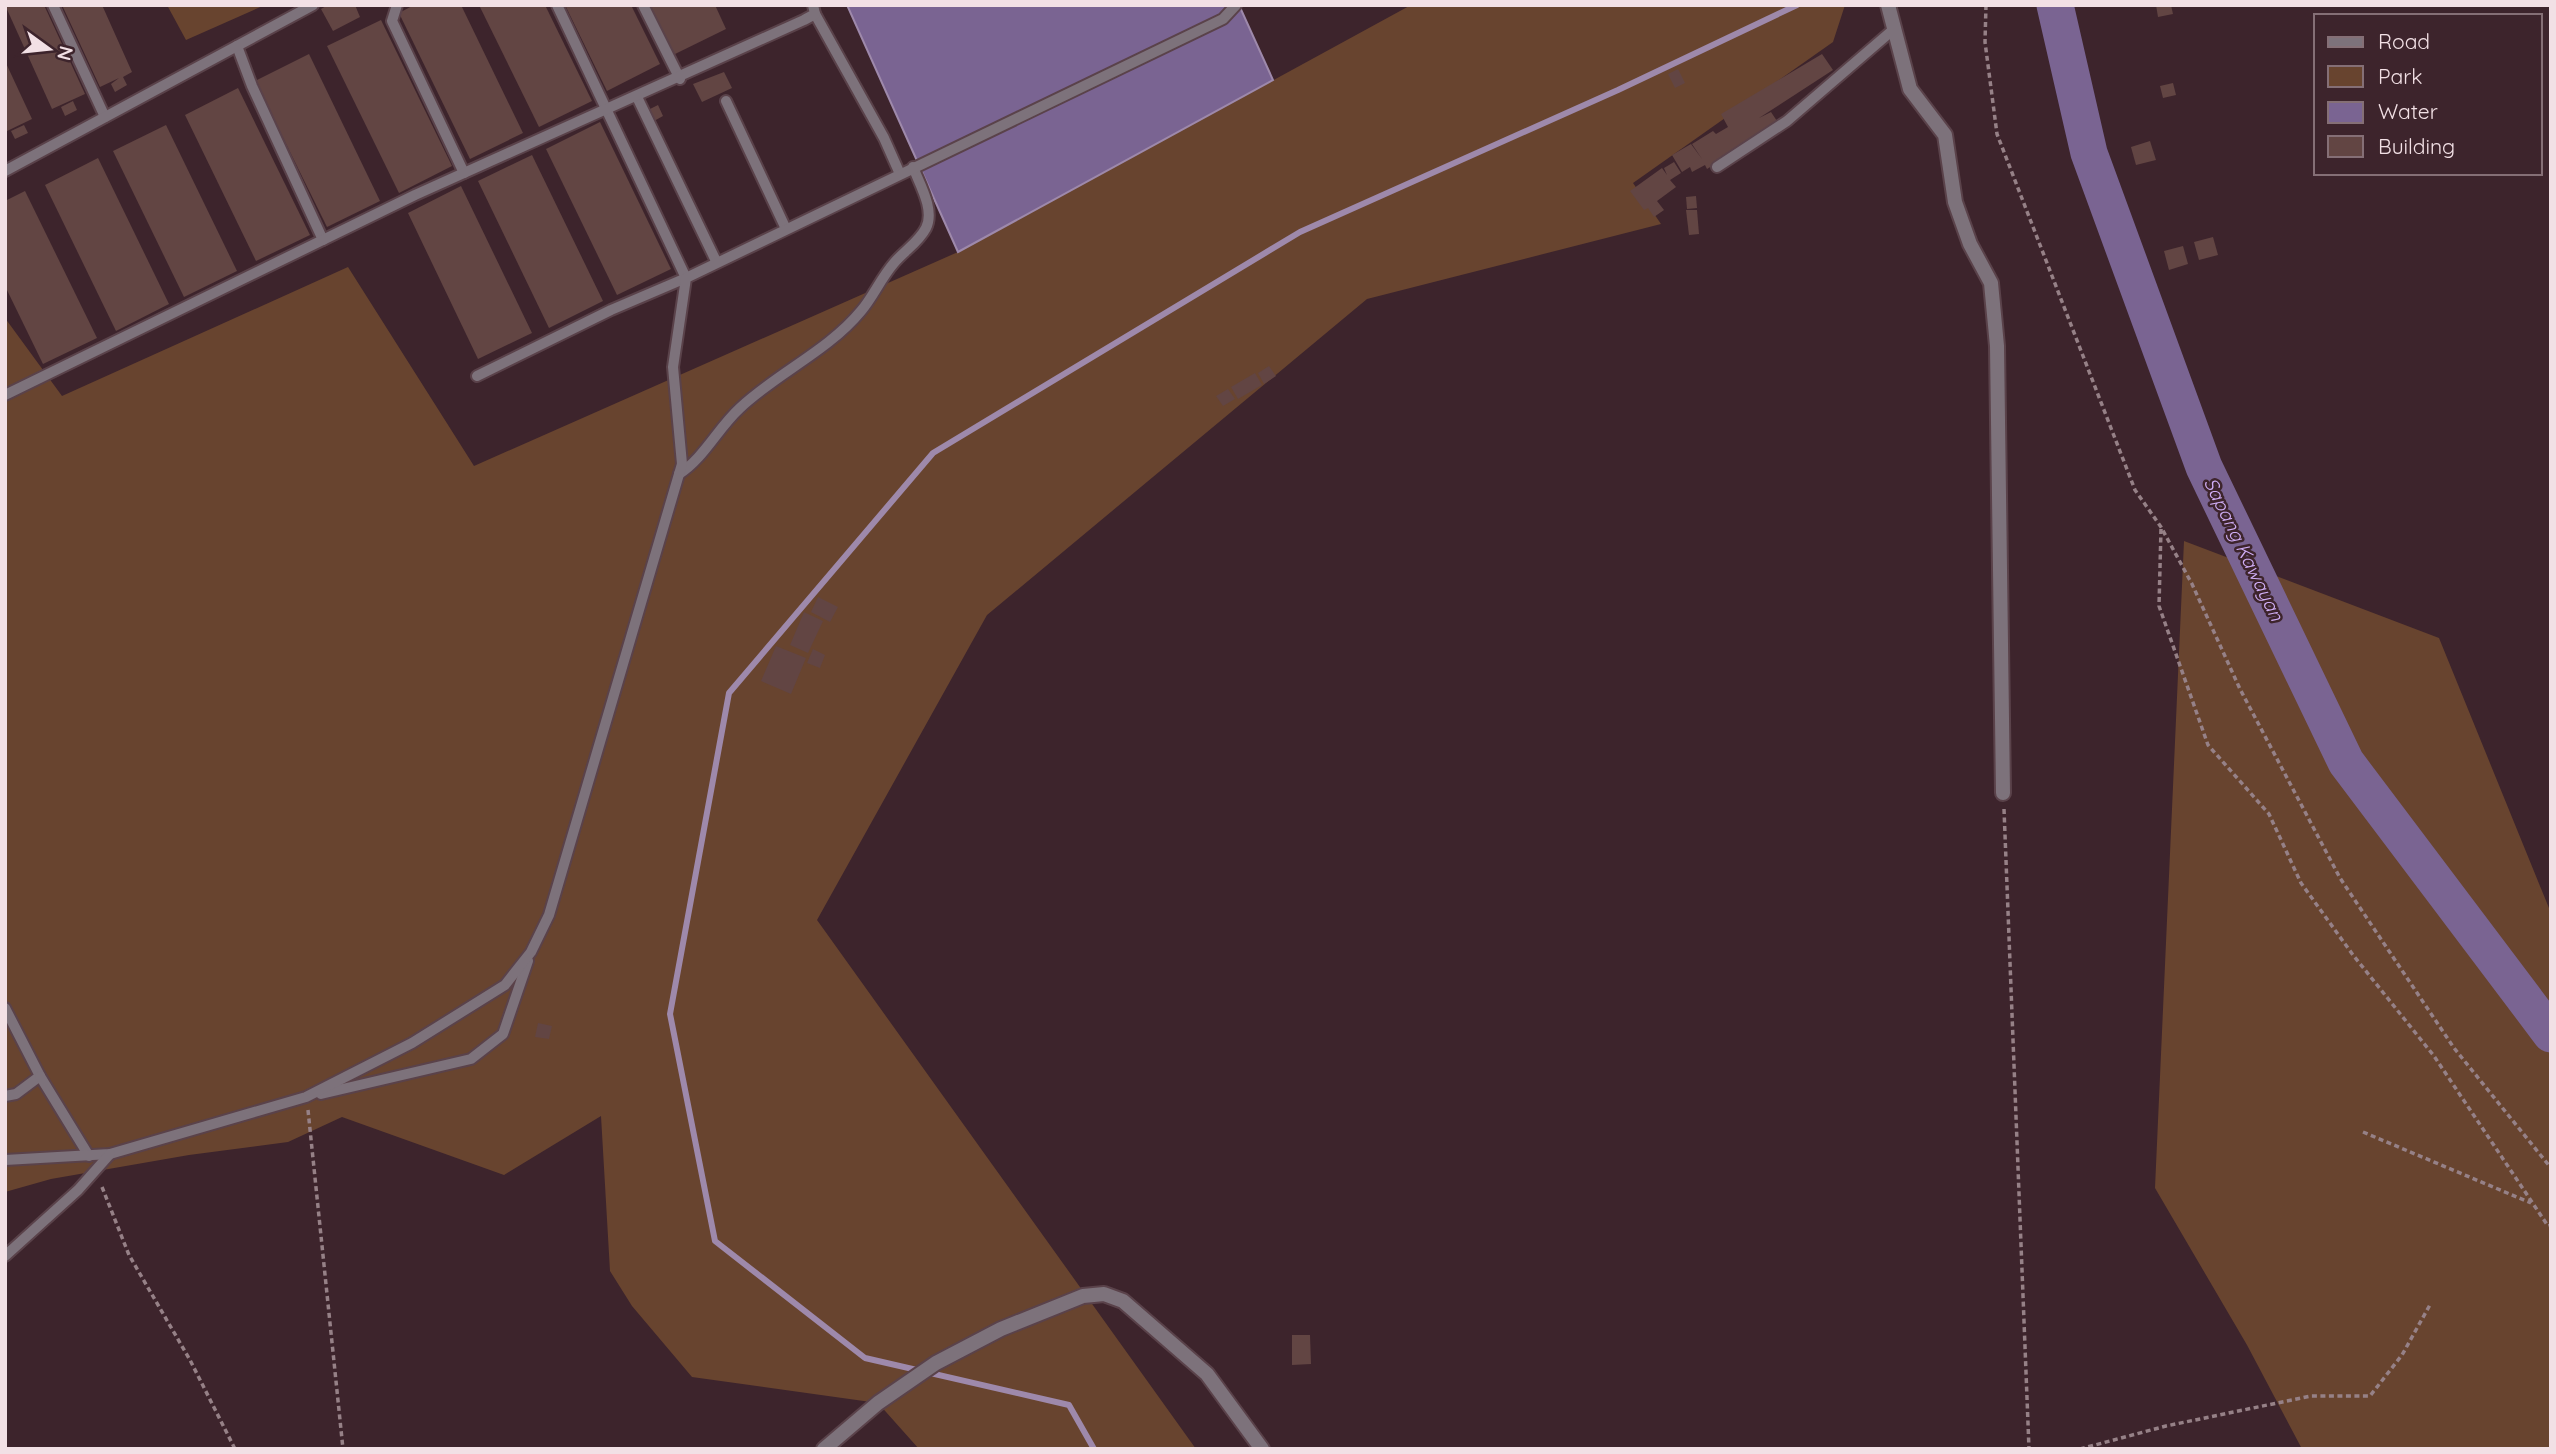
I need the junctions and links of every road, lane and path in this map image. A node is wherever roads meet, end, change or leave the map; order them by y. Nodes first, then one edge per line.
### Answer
1 (53, 5) edge
2 (313, 5) edge
3 (397, 5) edge
4 (556, 5) edge
5 (643, 5) edge
6 (1236, 5) edge
7 (1888, 5) edge
8 (1986, 5) edge
9 (814, 10) edge
10 (1894, 29) junction
11 (237, 46) junction
12 (680, 79) junction
13 (637, 97) junction
14 (726, 101) dead end
15 (606, 109) junction
16 (105, 117) junction
17 (913, 167) junction
18 (1717, 167) dead end
19 (6, 169) edge
20 (464, 173) junction
21 (900, 174) junction
22 (786, 229) junction
23 (323, 240) junction
24 (716, 261) junction
25 (686, 278) junction
26 (477, 376) dead end
27 (5, 395) edge
28 (679, 474) junction
29 (2161, 527) junction
30 (2003, 793) joint
31 (531, 952) junction
32 (5, 1008) edge
33 (40, 1076) junction
34 (5, 1096) edge
35 (306, 1097) junction
36 (2364, 1132) dead end
37 (110, 1154) junction
38 (89, 1156) junction
39 (5, 1160) edge
40 (2551, 1168) edge
41 (95, 1171) junction
42 (2533, 1204) junction
43 (2551, 1225) edge
44 (5, 1256) edge
45 (2431, 1304) dead end
46 (235, 1449) edge
47 (343, 1449) edge
48 (824, 1449) edge
49 (1262, 1449) edge
50 (2029, 1449) edge
51 (2080, 1449) edge

1 - 16 lane
2 - 11 lane
3 - 20 lane
4 - 15 lane
5 - 12 lane
6 - 17 lane
7 - 10 street
8 - 29 path
9 - 12 lane
9 - 21 lane
10 - 18 lane
10 - 30 street
11 - 16 lane
11 - 23 lane
12 - 13 lane
13 - 15 lane
13 - 24 lane
14 - 22 lane
15 - 20 lane
15 - 25 lane
16 - 19 lane
17 - 21 lane
17 - 28 lane
20 - 23 lane
21 - 22 lane
22 - 24 lane
23 - 27 lane
24 - 25 lane
25 - 26 lane
25 - 28 lane
28 - 31 lane
29 - 40 path
29 - 42 path
30 - 50 path
31 - 35 lane
31 - 35 lane
32 - 33 lane
33 - 34 lane
33 - 38 lane
35 - 37 lane
35 - 47 path
36 - 42 path
37 - 38 lane
37 - 41 lane
38 - 39 lane
41 - 44 lane
41 - 46 path
42 - 43 path
45 - 51 path
48 - 49 street

